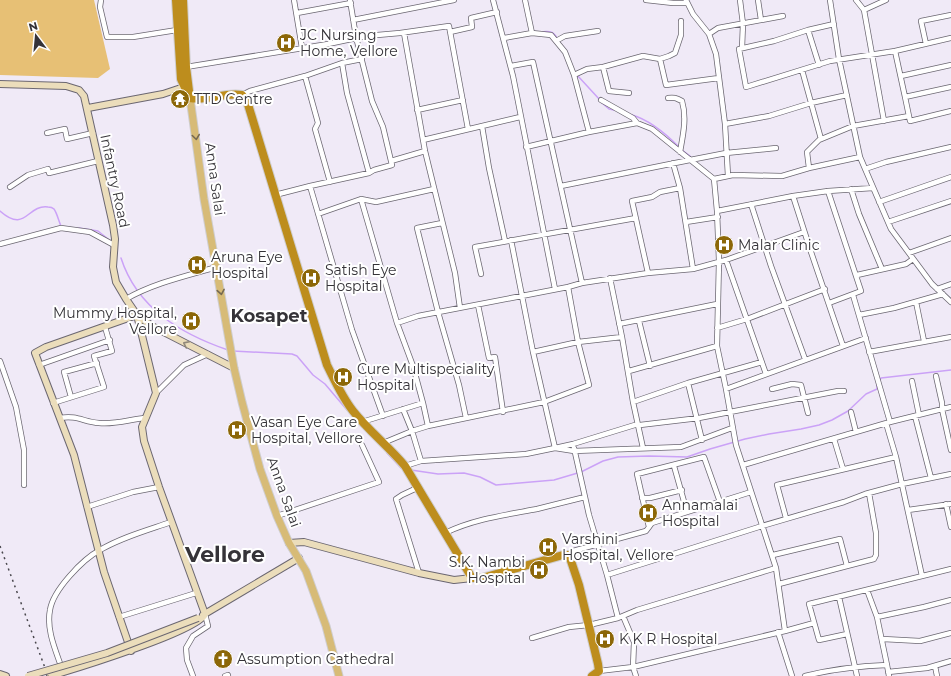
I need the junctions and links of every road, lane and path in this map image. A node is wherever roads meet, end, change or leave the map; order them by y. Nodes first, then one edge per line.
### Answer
1 (101, 0) edge
2 (176, 0) edge
3 (183, 0) edge
4 (294, 0) edge
5 (454, 0) edge
6 (493, 0) edge
7 (525, 0) edge
8 (646, 0) edge
9 (740, 0) edge
10 (758, 0) edge
11 (830, 0) edge
12 (856, 0) edge
13 (886, 0) edge
14 (687, 1) edge
15 (351, 2) edge
16 (864, 10) junction
17 (497, 12) junction
18 (297, 13) junction
19 (951, 15) edge
20 (783, 16) dead end
21 (354, 20) junction
22 (761, 20) junction
23 (681, 21) dead end
24 (743, 24) junction
25 (834, 24) junction
26 (177, 30) junction
27 (808, 30) junction
28 (598, 31) dead end
29 (450, 32) junction
30 (404, 33) junction
31 (532, 33) junction
32 (709, 34) junction
33 (356, 38) junction
34 (504, 38) junction
35 (951, 38) edge
36 (556, 40) junction
37 (926, 44) junction
38 (302, 48) junction
39 (742, 48) junction
40 (895, 51) junction
41 (872, 54) junction
42 (362, 59) junction
43 (660, 59) junction
44 (839, 60) junction
45 (342, 63) junction
46 (818, 65) junction
47 (951, 65) edge
48 (511, 66) junction
49 (186, 67) junction
50 (603, 68) junction
51 (802, 70) junction
52 (574, 75) junction
53 (305, 76) junction
54 (901, 76) junction
55 (719, 78) junction
56 (0, 84) edge
57 (184, 87) junction
58 (951, 87) edge
59 (629, 93) dead end
60 (242, 95) junction
61 (847, 95) junction
62 (905, 97) junction
63 (190, 98) junction
64 (668, 98) dead end
65 (463, 100) junction
66 (601, 100) dead end
67 (811, 103) junction
68 (88, 108) junction
69 (417, 110) junction
70 (951, 111) edge
71 (909, 116) junction
72 (520, 117) junction
73 (884, 120) junction
74 (637, 123) junction
75 (725, 124) junction
76 (482, 126) junction
77 (853, 126) junction
78 (468, 129) junction
79 (589, 132) junction
80 (47, 133) dead end
81 (93, 133) junction
82 (821, 139) junction
83 (422, 140) junction
84 (552, 141) junction
85 (526, 147) junction
86 (951, 147) edge
87 (776, 148) dead end
88 (425, 151) junction
89 (680, 152) junction
90 (726, 153) junction
91 (860, 157) junction
92 (690, 160) junction
93 (98, 161) junction
94 (391, 161) junction
95 (673, 163) junction
96 (809, 168) junction
97 (865, 169) junction
98 (369, 173) junction
99 (728, 176) junction
100 (951, 177) edge
101 (714, 179) junction
102 (330, 182) junction
103 (310, 186) junction
104 (561, 186) junction
105 (10, 187) dead end
106 (680, 188) junction
107 (873, 188) junction
108 (434, 189) junction
109 (851, 189) junction
110 (828, 191) junction
111 (275, 195) junction
112 (793, 196) junction
113 (361, 199) junction
114 (951, 201) edge
115 (879, 202) junction
116 (751, 204) junction
117 (717, 211) junction
118 (318, 214) junction
119 (718, 217) junction
120 (636, 218) junction
121 (686, 222) junction
122 (888, 222) junction
123 (442, 223) junction
124 (571, 229) junction
125 (804, 232) junction
126 (544, 235) junction
127 (951, 238) edge
128 (511, 240) junction
129 (505, 241) junction
130 (0, 244) edge
131 (114, 245) junction
132 (765, 247) junction
133 (909, 253) junction
134 (913, 259) junction
135 (726, 260) junction
136 (719, 261) junction
137 (217, 267) junction
138 (693, 269) junction
139 (882, 269) junction
140 (648, 272) junction
141 (481, 274) dead end
142 (857, 275) junction
143 (610, 278) junction
144 (582, 283) junction
145 (951, 284) edge
146 (568, 287) junction
147 (555, 289) junction
148 (825, 289) junction
149 (938, 289) junction
150 (942, 294) junction
151 (853, 295) junction
152 (522, 296) junction
153 (126, 299) junction
154 (916, 302) junction
155 (951, 302) edge
156 (829, 303) junction
157 (717, 304) junction
158 (784, 304) junction
159 (478, 305) junction
160 (460, 308) junction
161 (438, 312) junction
162 (137, 314) junction
163 (859, 315) junction
164 (746, 319) junction
165 (639, 321) junction
166 (397, 323) junction
167 (619, 324) junction
168 (105, 327) junction
169 (717, 328) junction
170 (622, 337) junction
171 (951, 337) edge
172 (866, 338) junction
173 (110, 340) junction
174 (924, 341) junction
175 (578, 342) junction
176 (717, 346) junction
177 (843, 346) junction
178 (533, 352) junction
179 (869, 352) junction
180 (208, 354) junction
181 (805, 360) junction
182 (0, 361) edge
183 (762, 362) junction
184 (97, 363) junction
185 (39, 364) junction
186 (650, 366) junction
187 (234, 368) junction
188 (629, 371) junction
189 (723, 374) junction
190 (766, 374) junction
191 (936, 376) dead end
192 (912, 381) dead end
193 (688, 383) junction
194 (726, 389) junction
195 (772, 390) dead end
196 (844, 391) dead end
197 (156, 393) junction
198 (71, 397) junction
199 (804, 398) junction
200 (544, 402) junction
201 (633, 402) junction
202 (53, 403) junction
203 (422, 403) junction
204 (951, 407) edge
205 (403, 409) junction
206 (942, 409) junction
207 (730, 411) junction
208 (503, 412) junction
209 (851, 412) dead end
210 (808, 413) dead end
211 (917, 415) junction
212 (383, 416) junction
213 (60, 418) junction
214 (146, 418) junction
215 (466, 418) junction
216 (696, 418) junction
217 (362, 422) junction
218 (888, 423) junction
219 (638, 424) junction
220 (428, 426) junction
221 (732, 428) junction
222 (412, 431) junction
223 (856, 432) junction
224 (834, 439) junction
225 (702, 440) junction
226 (383, 443) junction
227 (573, 444) junction
228 (362, 445) dead end
229 (555, 448) junction
230 (643, 448) junction
231 (951, 450) edge
232 (574, 451) junction
233 (896, 457) junction
234 (421, 461) junction
235 (743, 465) junction
236 (405, 466) junction
237 (674, 466) junction
238 (843, 469) junction
239 (951, 474) edge
240 (931, 478) junction
241 (902, 484) junction
242 (24, 485) dead end
243 (159, 487) junction
244 (417, 488) junction
245 (682, 490) junction
246 (751, 492) junction
247 (870, 492) junction
248 (585, 497) junction
249 (642, 498) junction
250 (720, 502) junction
251 (949, 504) edge
252 (87, 507) junction
253 (908, 510) junction
254 (687, 512) junction
255 (277, 516) junction
256 (786, 518) junction
257 (171, 522) junction
258 (762, 526) junction
259 (648, 527) junction
260 (951, 527) edge
261 (445, 534) junction
262 (289, 543) junction
263 (598, 544) junction
264 (99, 550) junction
265 (772, 554) junction
266 (569, 555) junction
267 (298, 558) junction
268 (847, 566) junction
269 (776, 568) junction
270 (951, 570) edge
271 (420, 573) junction
272 (607, 575) junction
273 (922, 576) junction
274 (472, 578) junction
275 (779, 584) junction
276 (867, 590) junction
277 (196, 593) junction
278 (839, 597) junction
279 (951, 600) edge
280 (205, 614) junction
281 (119, 617) junction
282 (621, 617) junction
283 (877, 617) junction
284 (814, 623) junction
285 (589, 625) junction
286 (785, 631) junction
287 (778, 632) junction
288 (951, 633) edge
289 (847, 634) junction
290 (532, 638) dead end
291 (883, 639) junction
292 (131, 651) junction
293 (951, 661) edge
294 (887, 665) junction
295 (856, 666) junction
296 (935, 666) junction
297 (633, 667) junction
298 (63, 673) junction
299 (0, 674) edge
300 (595, 674) edge
301 (825, 674) edge
302 (889, 674) edge
303 (6, 676) edge
304 (28, 676) edge
305 (50, 676) edge
306 (193, 676) edge
307 (339, 676) edge
308 (636, 676) edge
309 (792, 676) edge
310 (805, 676) edge
311 (857, 676) edge
312 (937, 676) edge

1 - 26 street
2 - 26 highway, Anna Salai
3 - 49 highway, Anna Salai
4 - 18 street
5 - 21 street
6 - 17 street
7 - 31 street
8 - 14 street
9 - 24 street
10 - 22 street
11 - 25 street
12 - 16 street
13 - 16 street
14 - 32 street
15 - 18 street
15 - 21 street
16 - 41 street
17 - 29 street
17 - 34 street
18 - 38 street
19 - 37 street
20 - 22 street
21 - 33 street
22 - 24 street
23 - 43 street
24 - 32 street
24 - 39 street
25 - 27 street
25 - 44 street
26 - 57 highway, Anna Salai
27 - 39 street
27 - 46 street
28 - 36 street
29 - 30 street
29 - 65 street
30 - 33 street
30 - 69 street
31 - 34 street
31 - 36 street
32 - 55 street
33 - 38 street
33 - 42 street
34 - 48 street
35 - 37 street
36 - 52 street
37 - 40 street
38 - 49 street
39 - 51 street
40 - 41 street
40 - 54 street
41 - 44 street
41 - 73 street
42 - 45 street
42 - 94 street
43 - 50 street
43 - 55 street
44 - 46 street
44 - 61 street
45 - 53 street
45 - 98 street
46 - 51 street
47 - 54 street
48 - 72 street
48 - 84 street
49 - 63 highway, Anna Salai
50 - 52 street
50 - 59 street
51 - 67 street
52 - 79 street
53 - 60 street
53 - 102 street
54 - 62 street
55 - 75 street
56 - 68 street, Infantry Road
57 - 63 highway, Anna Salai
57 - 68 street
58 - 62 street
60 - 63 highway
60 - 111 highway
61 - 67 street
61 - 77 street
62 - 71 street
63 -> 137 main road, Anna Salai
64 - 89 street
65 - 69 street
65 - 78 street
66 - 74 street
67 - 75 street
67 - 82 street
68 - 81 street, Infantry Road
69 - 83 street
70 - 71 street
71 - 73 street
72 - 76 street
72 - 85 street
73 - 77 street
74 - 79 street
74 - 89 street
75 - 90 street
76 - 78 street
76 - 129 street
77 - 82 street
77 - 91 street
78 - 83 street
79 - 84 street
80 - 81 street
81 - 93 street, Infantry Road
82 - 96 street
83 - 88 street
84 - 85 street
84 - 104 street
85 - 126 street
86 - 97 street
87 - 90 street
88 - 94 street
88 - 108 street
89 - 92 street
90 - 92 street
90 - 99 street
91 - 96 street
91 - 97 street
92 - 95 street
92 - 101 street
93 - 105 street
93 - 131 street, Infantry Road
94 - 98 street
95 - 104 street
95 - 106 street
96 - 99 street
97 - 107 street
98 - 102 street
99 - 101 street
100 - 115 street
101 - 117 street
102 - 103 street
103 - 111 street
103 - 118 street
104 - 124 street
106 - 120 street
106 - 121 street
107 - 109 street
107 - 115 street
108 - 113 street
108 - 123 street
109 - 110 street
109 - 139 street
110 - 112 street
110 - 142 street
111 - 217 highway
112 - 116 street
112 - 125 street
113 - 118 street
113 - 166 street
114 - 122 street
115 - 122 street
116 - 117 street
116 - 132 street
117 - 119 street
118 - 212 street
119 - 121 street
119 - 136 street
120 - 124 street
120 - 140 street
121 - 138 street
122 - 133 street
123 - 160 street
123 - 161 street
124 - 126 street
124 - 144 street
125 - 132 street
125 - 148 street
126 - 128 street
126 - 147 street
127 - 133 street
128 - 129 street
128 - 152 street
129 - 141 street
130 - 131 street
131 - 153 street, Infantry Road
132 - 135 street
132 - 158 street
133 - 134 street
134 - 139 street
134 - 149 street
135 - 136 street
135 - 164 street
136 - 138 street
136 - 157 street
137 - 153 street
137 -> 187 main road, Anna Salai
138 - 140 street
139 - 142 street
140 - 143 street
142 - 151 street
143 - 144 street
143 - 167 street
144 - 146 street
145 - 149 street
146 - 147 street
146 - 175 street
147 - 152 street
148 - 156 street
148 - 158 street
149 - 150 street
150 - 154 street
150 - 155 street
151 - 156 street
151 - 163 street
152 - 159 street
152 - 178 street
153 - 162 street, Infantry Road
154 - 163 street
154 - 174 street
156 - 177 street
157 - 165 street
157 - 169 street
158 - 164 street
158 - 181 street
159 - 160 street
159 - 208 street
160 - 161 street
161 - 166 street
161 - 215 street
162 - 168 street
180 -> 162 street, Infantry Road
162 - 197 street
163 - 172 street
164 - 169 street
164 - 183 street
165 - 167 street
165 - 186 street
166 - 203 street
167 - 170 street
168 - 173 street
168 - 185 street
169 - 176 street
170 - 175 street
170 - 188 street
171 - 174 street
172 - 177 street
172 - 179 street
173 - 184 street
173 - 185 street
174 - 179 street
175 - 178 street
175 - 200 street
176 - 186 street
176 - 189 street
177 - 181 street
178 - 200 street
179 - 218 street
180 - 187 street, Infantry Road
180 - 197 street
181 - 190 street
182 - 242 street
183 - 189 street
183 - 190 street
184 - 198 street
184 - 198 street
185 - 202 street
186 - 188 street
187 - 255 main road, Anna Salai
188 - 201 street
189 - 193 street
189 - 194 street
190 - 194 street
191 - 206 street
192 - 211 street
193 - 201 street
193 - 216 street
194 - 207 street
195 - 199 street
196 - 199 street
197 - 214 street
198 - 202 street
199 - 207 street
199 - 210 street
200 - 208 street
200 - 229 street
201 - 219 street
202 - 213 street
203 - 205 street
203 - 220 street
204 - 206 street
205 - 212 street
205 - 222 street
206 - 211 street
206 - 231 street
207 - 216 street
207 - 221 street
208 - 215 street
209 - 223 street
211 - 218 street
211 - 240 street
212 - 217 street
213 - 214 street
213 - 252 street
214 - 243 street
215 - 220 street
216 - 219 street
216 - 225 street
217 - 226 highway
218 - 223 street
218 - 233 street
219 - 227 street
219 - 230 street
220 - 222 street
221 - 225 street
221 - 235 street
222 - 226 street
222 - 234 street
223 - 224 street
224 - 235 street
224 - 238 street
225 - 230 street
226 - 236 highway
227 - 229 street
227 - 232 street
228 - 255 street
229 - 232 street
229 - 234 street
230 - 232 street
232 - 248 street
233 - 238 street
233 - 241 street
234 - 236 street
235 - 246 street
236 - 244 highway
237 - 245 street
237 - 249 street
237 - 250 street
238 - 256 street
239 - 240 street
240 - 241 street
241 - 247 street
241 - 253 street
243 - 252 street
243 - 257 street
244 - 261 highway
244 - 271 street
245 - 249 street
245 - 254 street
246 - 250 street
246 - 258 street
247 - 256 street
247 - 268 street
248 - 261 street
248 - 263 street
249 - 259 street
250 - 254 street
251 - 253 street
251 - 260 street
252 - 264 street
253 - 273 street
254 - 259 street
255 - 262 main road, Anna Salai
256 - 258 street
257 - 264 street
257 - 277 street
258 - 265 street
258 - 272 street
259 - 263 street
261 - 274 highway
262 - 267 main road, Anna Salai
262 - 271 street
263 - 266 street
263 - 272 street
264 - 281 street
264 - 298 street
265 - 268 street
265 - 269 street
266 - 274 highway
266 - 285 highway
267 - 280 street
267 - 307 main road, Anna Salai
268 - 275 street
269 - 275 street
269 - 282 street
270 - 273 street
271 - 274 street
272 - 282 street
273 - 276 street
275 - 286 street
276 - 278 street
276 - 283 street
277 - 280 street
277 - 281 street
278 - 284 street
278 - 289 street
279 - 283 street
280 - 292 street
280 - 304 street, bridge
280 - 306 street
281 - 292 street
282 - 285 street
282 - 297 street
283 - 291 street
284 - 286 street
284 - 289 street
285 - 290 street
285 - 300 highway
286 - 287 street
287 - 297 street
287 - 309 street
288 - 291 street
289 - 295 street
291 - 294 street
292 - 298 street
293 - 296 street
294 - 295 street
294 - 302 street
295 - 301 street
295 - 311 street
296 - 302 street
296 - 312 street
297 - 300 street
297 - 308 street
298 - 305 street
299 - 303 street
301 - 310 street

